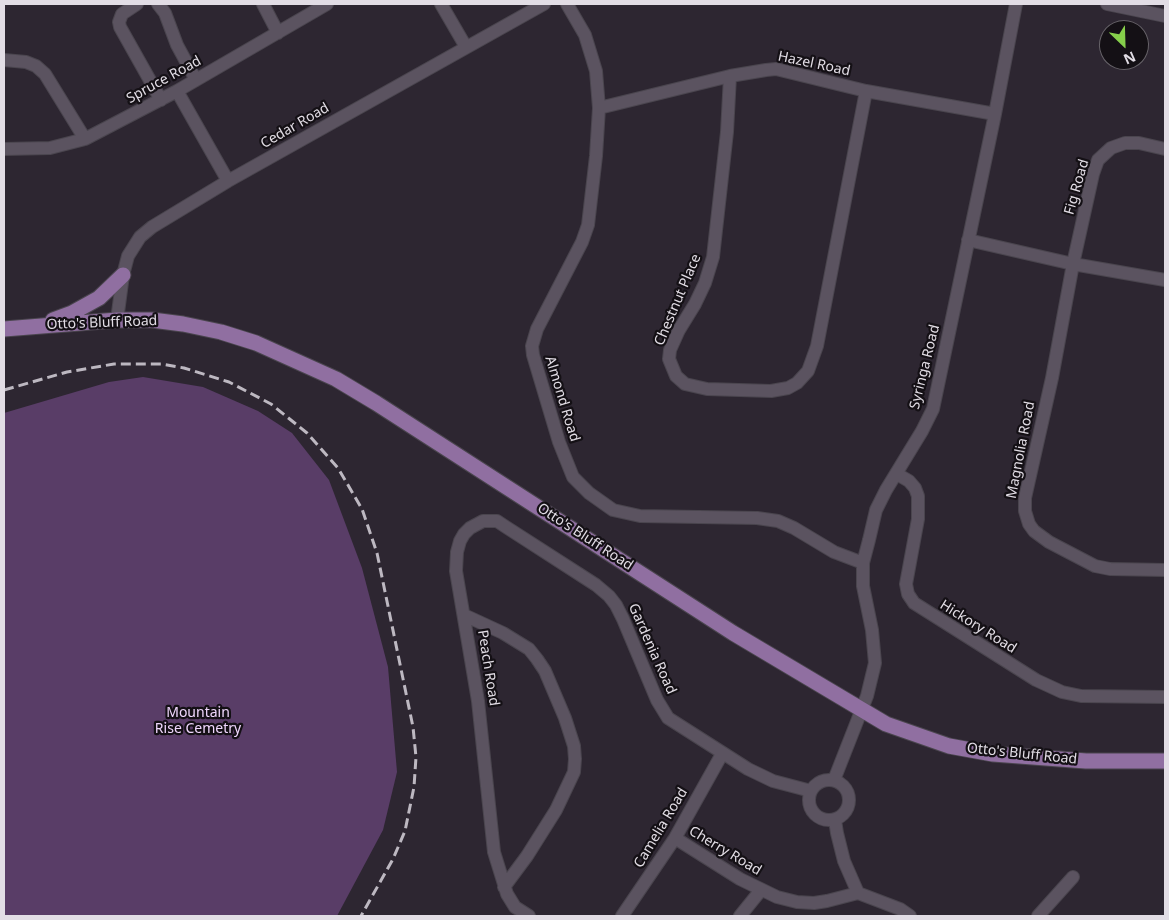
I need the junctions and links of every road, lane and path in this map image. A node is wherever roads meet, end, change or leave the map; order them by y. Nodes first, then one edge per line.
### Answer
1 (137, 4) edge
2 (158, 4) edge
3 (263, 4) edge
4 (328, 4) edge
5 (441, 4) edge
6 (544, 4) edge
7 (567, 4) edge
8 (1016, 4) edge
9 (1107, 4) edge
10 (1165, 16) edge
11 (278, 32) junction
12 (466, 47) junction
13 (4, 60) edge
14 (730, 76) junction
15 (196, 80) junction
16 (866, 91) junction
17 (177, 92) junction
18 (160, 100) junction
19 (600, 108) junction
20 (995, 114) junction
21 (85, 140) junction
22 (4, 149) edge
23 (1165, 149) edge
24 (228, 181) junction
25 (968, 240) junction
26 (1073, 264) junction
27 (123, 275) junction
28 (1165, 280) edge
29 (117, 320) junction
30 (38, 326) junction
31 (4, 329) edge
32 (896, 474) junction
33 (863, 563) junction
34 (1165, 570) edge
35 (464, 615) junction
36 (1165, 696) edge
37 (861, 710) junction
38 (722, 754) junction
39 (1165, 760) edge
40 (834, 780) junction
41 (811, 791) junction
42 (835, 820) junction
43 (674, 838) junction
44 (1073, 877) dead end
45 (504, 887) junction
46 (761, 890) junction
47 (858, 893) junction
48 (529, 916) edge
49 (622, 916) edge
50 (740, 916) edge
51 (910, 916) edge
52 (1038, 916) edge

1 - 18 street
2 - 15 street
3 - 11 street
4 - 11 street, Spruce Road
5 - 12 street
6 - 12 street, Cedar Road
7 - 19 street, Almond Road
8 - 20 street, Syringa Road
9 - 10 street
11 - 15 street, Spruce Road
12 - 24 street, Cedar Road
13 - 21 street
14 - 16 street, Hazel Road
14 - 16 street, Chestnut Place
14 - 19 street, Hazel Road
15 - 17 street, Spruce Road
16 - 20 street, Hazel Road
17 - 18 street, Spruce Road
17 - 24 street
18 - 21 street, Spruce Road
19 - 33 street, Almond Road
20 - 25 street, Syringa Road
21 - 22 street, Spruce Road
23 - 26 street, Fig Road
24 - 27 street, Cedar Road
25 - 26 street
25 - 32 street, Syringa Road
26 - 28 street
26 - 34 street, Magnolia Road
27 - 29 street, Cedar Road
27 - 30 main road
29 - 30 main road, Otto's Bluff Road
29 - 37 main road, Otto's Bluff Road
30 - 31 main road, Otto's Bluff Road
32 - 33 street, Syringa Road
32 - 36 street, Hickory Road
33 - 37 street, Syringa Road
35 - 38 street, Gardenia Road
35 - 45 street, Peach Road
35 - 45 street, Peach Road
37 - 39 main road, Otto's Bluff Road
37 - 40 street, Syringa Road
38 - 41 street, Gardenia Road
38 - 43 street, Camelia Road
40 - 41 street
40 - 42 street
41 - 42 street
42 - 47 street
43 - 46 street, Cherry Road
43 - 49 street, Camelia Road
44 - 52 street
45 - 48 street, Peach Road
46 - 47 street, Cherry Road
46 - 50 street, Cherry Road
47 - 51 street

